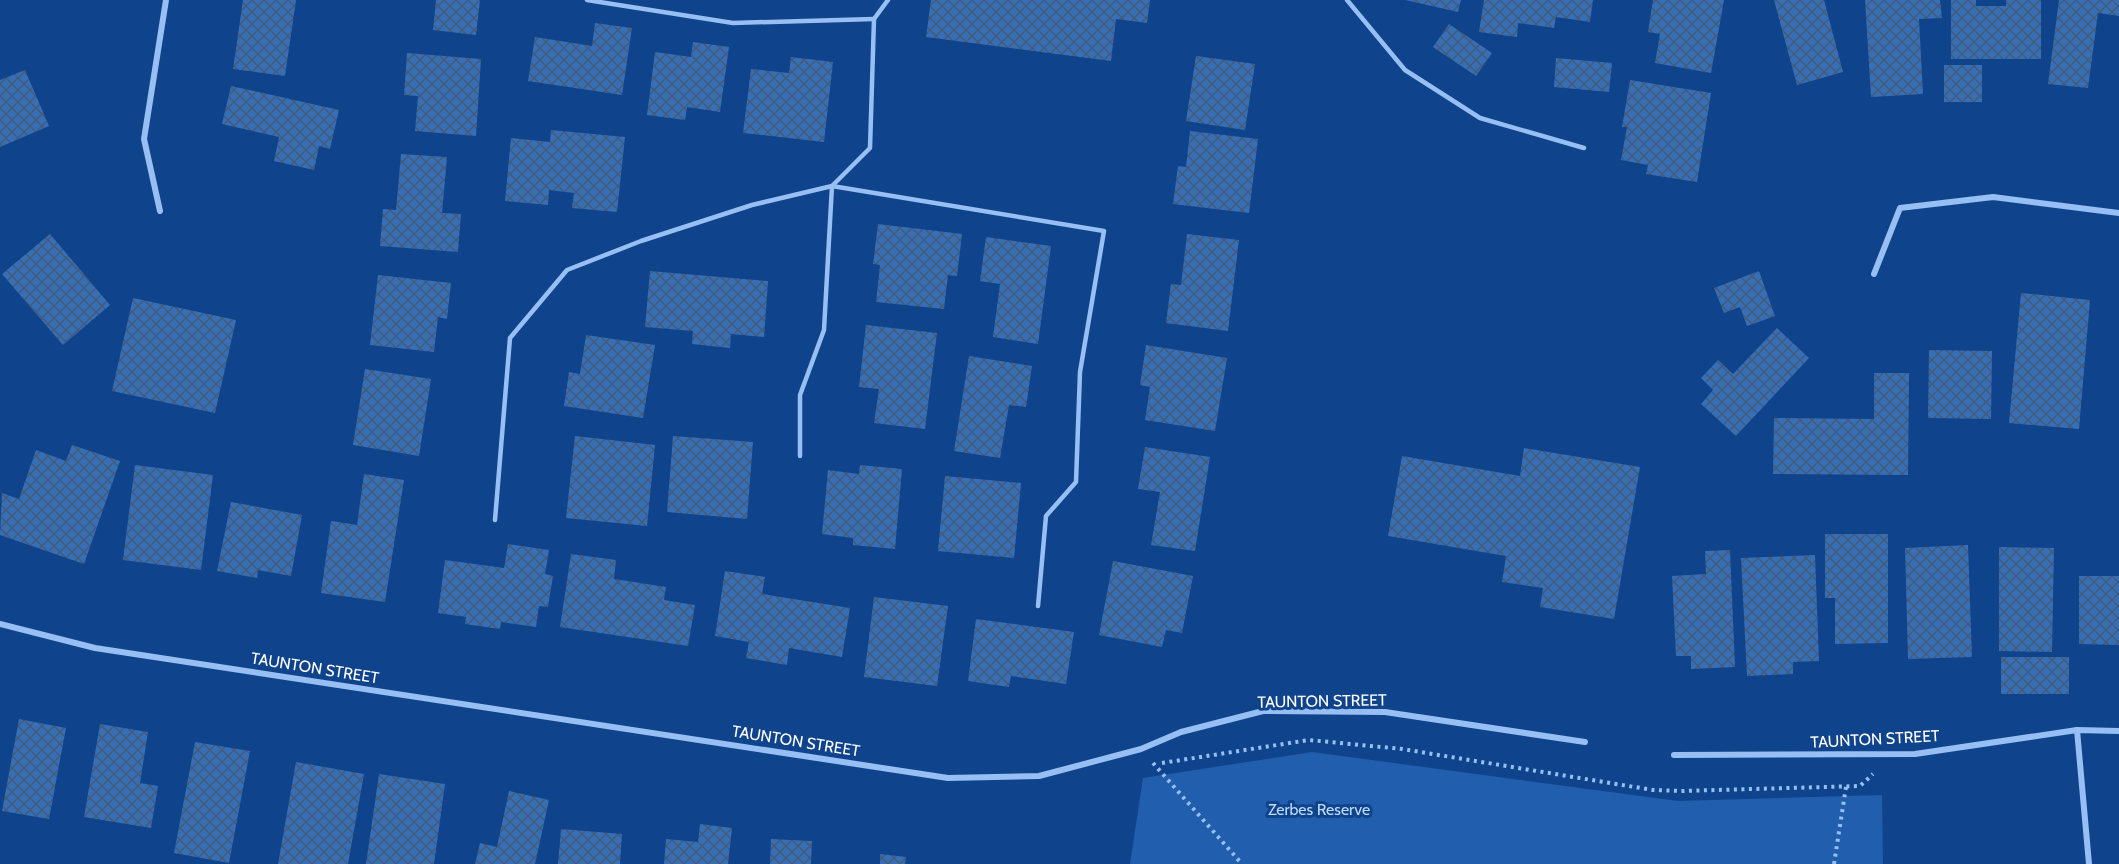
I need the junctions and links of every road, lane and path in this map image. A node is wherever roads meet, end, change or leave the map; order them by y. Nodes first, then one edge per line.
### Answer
1 (166, 0) edge
2 (586, 0) edge
3 (888, 0) edge
4 (1347, 0) edge
5 (874, 19) junction
6 (1584, 148) dead end
7 (832, 186) junction
8 (160, 211) dead end
9 (2119, 213) edge
10 (1874, 274) dead end
11 (800, 456) dead end
12 (495, 520) dead end
13 (1038, 606) dead end
14 (0, 624) edge
15 (2077, 730) junction
16 (2119, 731) edge
17 (1585, 742) dead end
18 (1141, 749) junction
19 (1674, 755) dead end
20 (1154, 765) junction
21 (1883, 774) dead end
22 (1846, 787) junction
23 (1242, 864) edge
24 (1834, 864) edge
25 (2089, 864) edge

1 - 8 street
2 - 5 lane
3 - 5 lane
4 - 6 lane
5 - 7 lane
7 - 11 lane
7 - 12 lane
7 - 13 lane
9 - 10 street
14 - 18 street, TAUNTON STREET
15 - 16 street, TAUNTON STREET
15 - 19 street, TAUNTON STREET
15 - 25 street
17 - 18 street, TAUNTON STREET
18 - 20 path
20 - 22 path
20 - 23 path
21 - 22 path
22 - 24 path

